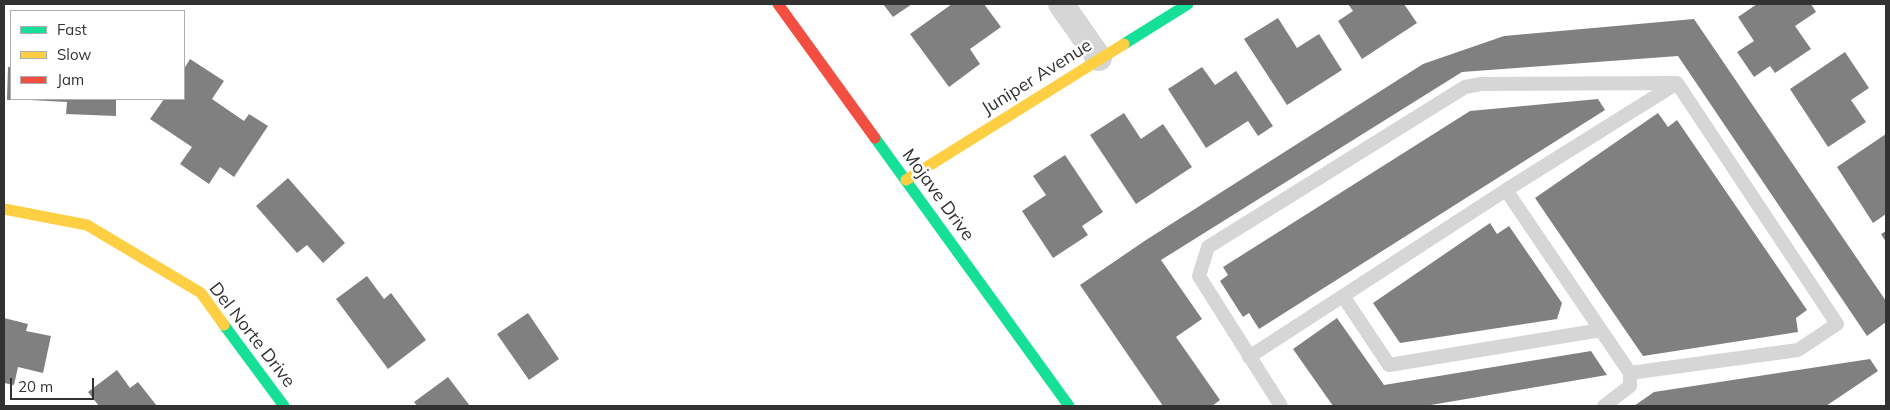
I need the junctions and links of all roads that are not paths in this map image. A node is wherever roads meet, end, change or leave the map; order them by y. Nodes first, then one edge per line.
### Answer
1 (778, 4) edge
2 (1061, 4) edge
3 (1188, 4) edge
4 (1099, 58) junction
5 (1677, 83) junction
6 (906, 180) junction
7 (1506, 190) junction
8 (4, 209) edge
9 (1343, 296) junction
10 (1601, 330) junction
11 (1249, 357) junction
12 (1630, 373) junction
13 (284, 406) edge
14 (1069, 406) edge
15 (1281, 406) edge
16 (1604, 406) edge

1 - 6 street, Mojave Drive
2 - 4 street
3 - 4 street, Juniper Avenue
4 - 6 street, Juniper Avenue
5 - 7 lane
5 - 11 lane
5 - 12 lane
6 - 14 street, Mojave Drive
7 - 9 lane
7 - 10 lane
8 - 13 street, Del Norte Drive
9 - 10 lane
9 - 11 lane
10 - 12 lane
11 - 15 lane
12 - 16 lane

